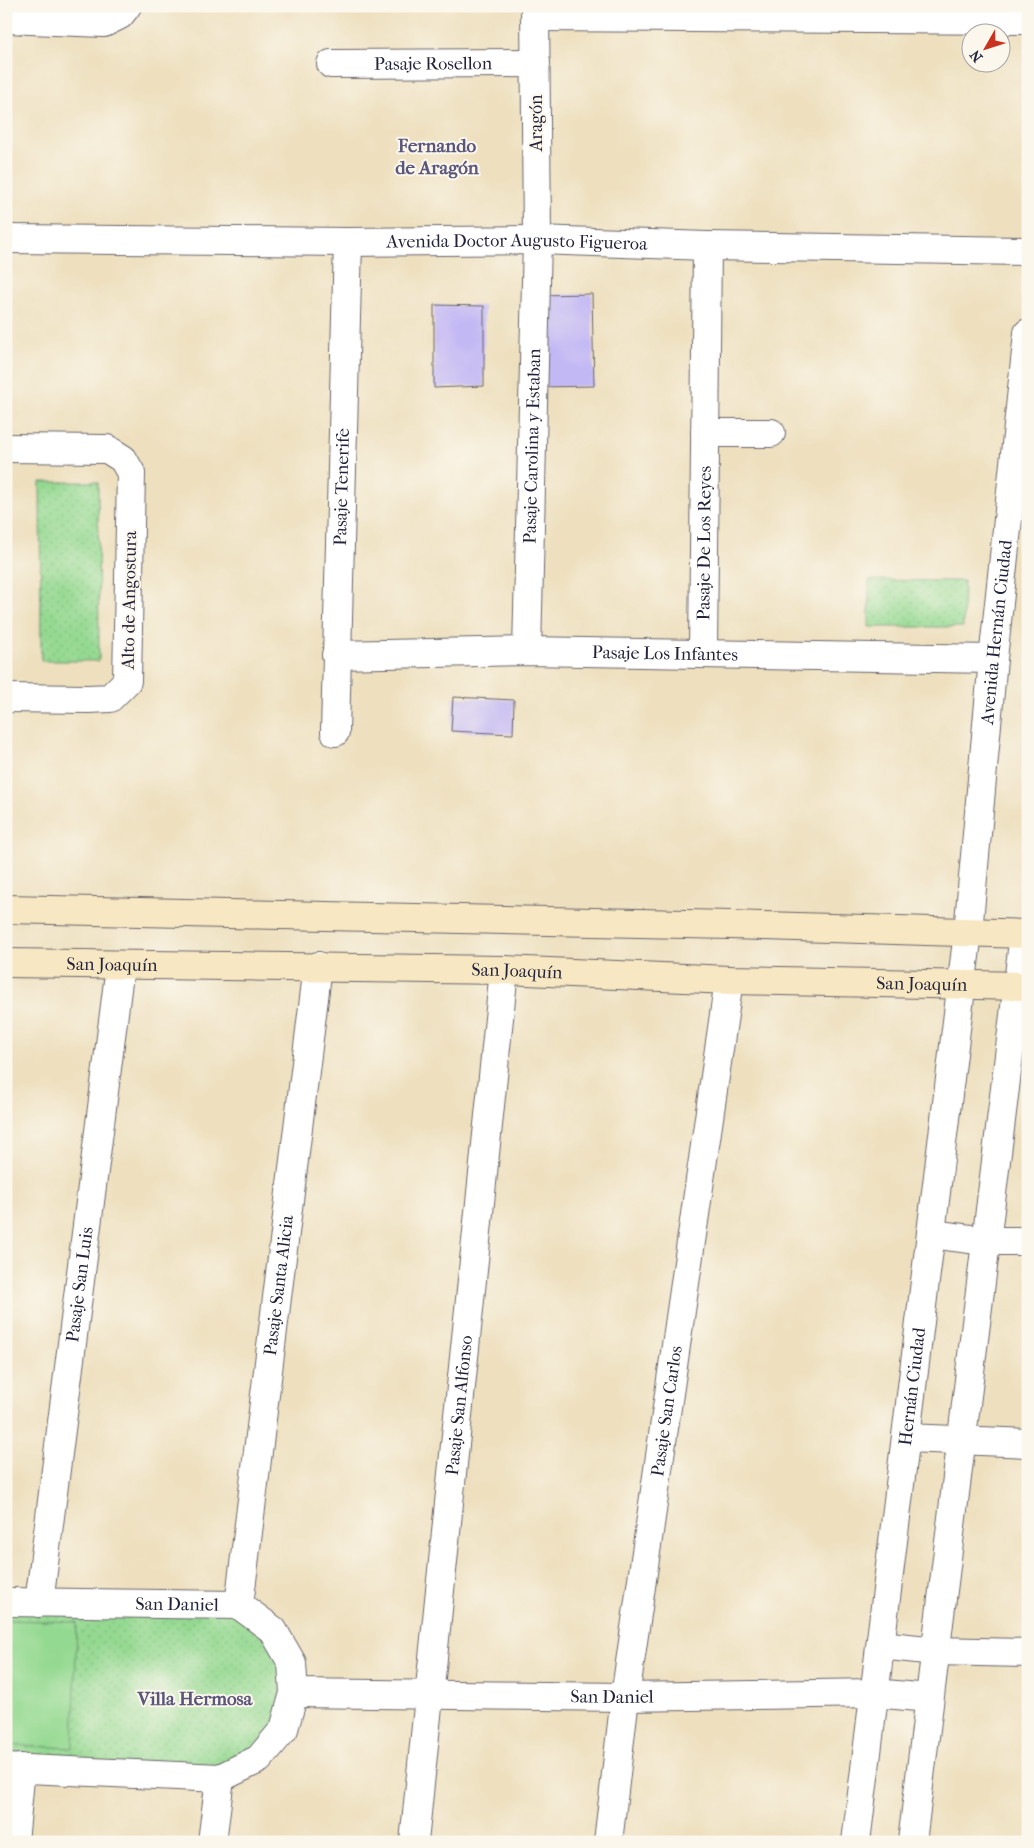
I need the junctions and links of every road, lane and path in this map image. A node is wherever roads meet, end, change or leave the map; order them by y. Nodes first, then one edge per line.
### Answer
1 (127, 6) edge
2 (535, 11) edge
3 (6, 19) edge
4 (1028, 20) edge
5 (536, 63) junction
6 (331, 64) dead end
7 (6, 239) edge
8 (537, 240) junction
9 (348, 242) junction
10 (707, 246) junction
11 (1028, 251) edge
12 (1028, 333) edge
13 (706, 433) junction
14 (771, 433) dead end
15 (6, 448) edge
16 (527, 651) junction
17 (704, 653) junction
18 (336, 655) junction
19 (993, 659) junction
20 (6, 698) edge
21 (335, 732) dead end
22 (6, 909) edge
23 (968, 932) junction
24 (1026, 934) edge
25 (6, 964) edge
26 (120, 966) junction
27 (318, 966) junction
28 (504, 970) junction
29 (729, 980) junction
30 (962, 983) junction
31 (1023, 985) edge
32 (931, 1234) junction
33 (986, 1241) junction
34 (1028, 1241) edge
35 (906, 1438) junction
36 (961, 1441) junction
37 (1028, 1443) edge
38 (6, 1602) edge
39 (39, 1603) junction
40 (239, 1604) junction
41 (880, 1645) junction
42 (935, 1651) junction
43 (1028, 1653) edge
44 (294, 1693) junction
45 (874, 1693) junction
46 (430, 1696) junction
47 (625, 1697) junction
48 (929, 1698) junction
49 (13, 1768) edge
50 (220, 1778) junction
51 (14, 1842) edge
52 (212, 1842) edge
53 (414, 1842) edge
54 (608, 1842) edge
55 (856, 1842) edge
56 (912, 1842) edge

1 - 3 street
2 - 4 street
2 - 5 street, Aragón
5 - 6 street, Pasaje Rosellon
5 - 8 street, Aragón
7 - 9 street, Avenida Doctor Augusto Figueroa
8 - 9 street, Avenida Doctor Augusto Figueroa
8 - 10 street, Avenida Doctor Augusto Figueroa
8 - 16 street, Pasaje Carolina y Estaban
9 - 18 street, Pasaje Tenerife
10 - 11 street, Avenida Doctor Augusto Figueroa
10 - 13 street, Pasaje De Los Reyes
12 - 19 street, Avenida Hernán Ciudad
13 - 14 street
13 - 17 street, Pasaje De Los Reyes
15 - 20 street, Alto de Angostura
16 - 17 street, Pasaje Los Infantes
16 - 18 street, Pasaje Los Infantes
17 - 19 street, Pasaje Los Infantes
18 - 21 street, Pasaje Tenerife
19 - 23 street, Avenida Hernán Ciudad
22 - 23 street
23 - 24 street
23 - 30 street, Hernán Ciudad
24 - 31 street
25 - 26 street, San Joaquín
26 - 27 street, San Joaquín
26 - 39 street, Pasaje San Luis
27 - 28 street, San Joaquín
27 - 40 street, Pasaje Santa Alicia
28 - 29 street, San Joaquín
28 - 46 street, Pasaje San Alfonso
29 - 30 street, San Joaquín
29 - 47 street, Pasaje San Carlos
30 - 31 street, San Joaquín
30 - 32 street, Hernán Ciudad
31 - 33 street
32 - 33 street
32 - 35 street, Hernán Ciudad
33 - 34 street
33 - 36 street
35 - 36 street
35 - 41 street, Hernán Ciudad
36 - 37 street
36 - 42 street
38 - 39 street, San Daniel
39 - 40 street, San Daniel
40 - 44 street, San Daniel
41 - 42 street
41 - 45 street, Hernán Ciudad
42 - 43 street
42 - 48 street
44 - 46 street, San Daniel
44 - 50 street, San Daniel
45 - 47 street, San Daniel
45 - 48 street, San Daniel
45 - 55 street, Hernán Ciudad
46 - 47 street, San Daniel
46 - 53 street, Pasaje San Alfonso
47 - 54 street, Pasaje San Carlos
48 - 56 street
49 - 50 street, San Daniel
49 - 51 street
50 - 52 street

